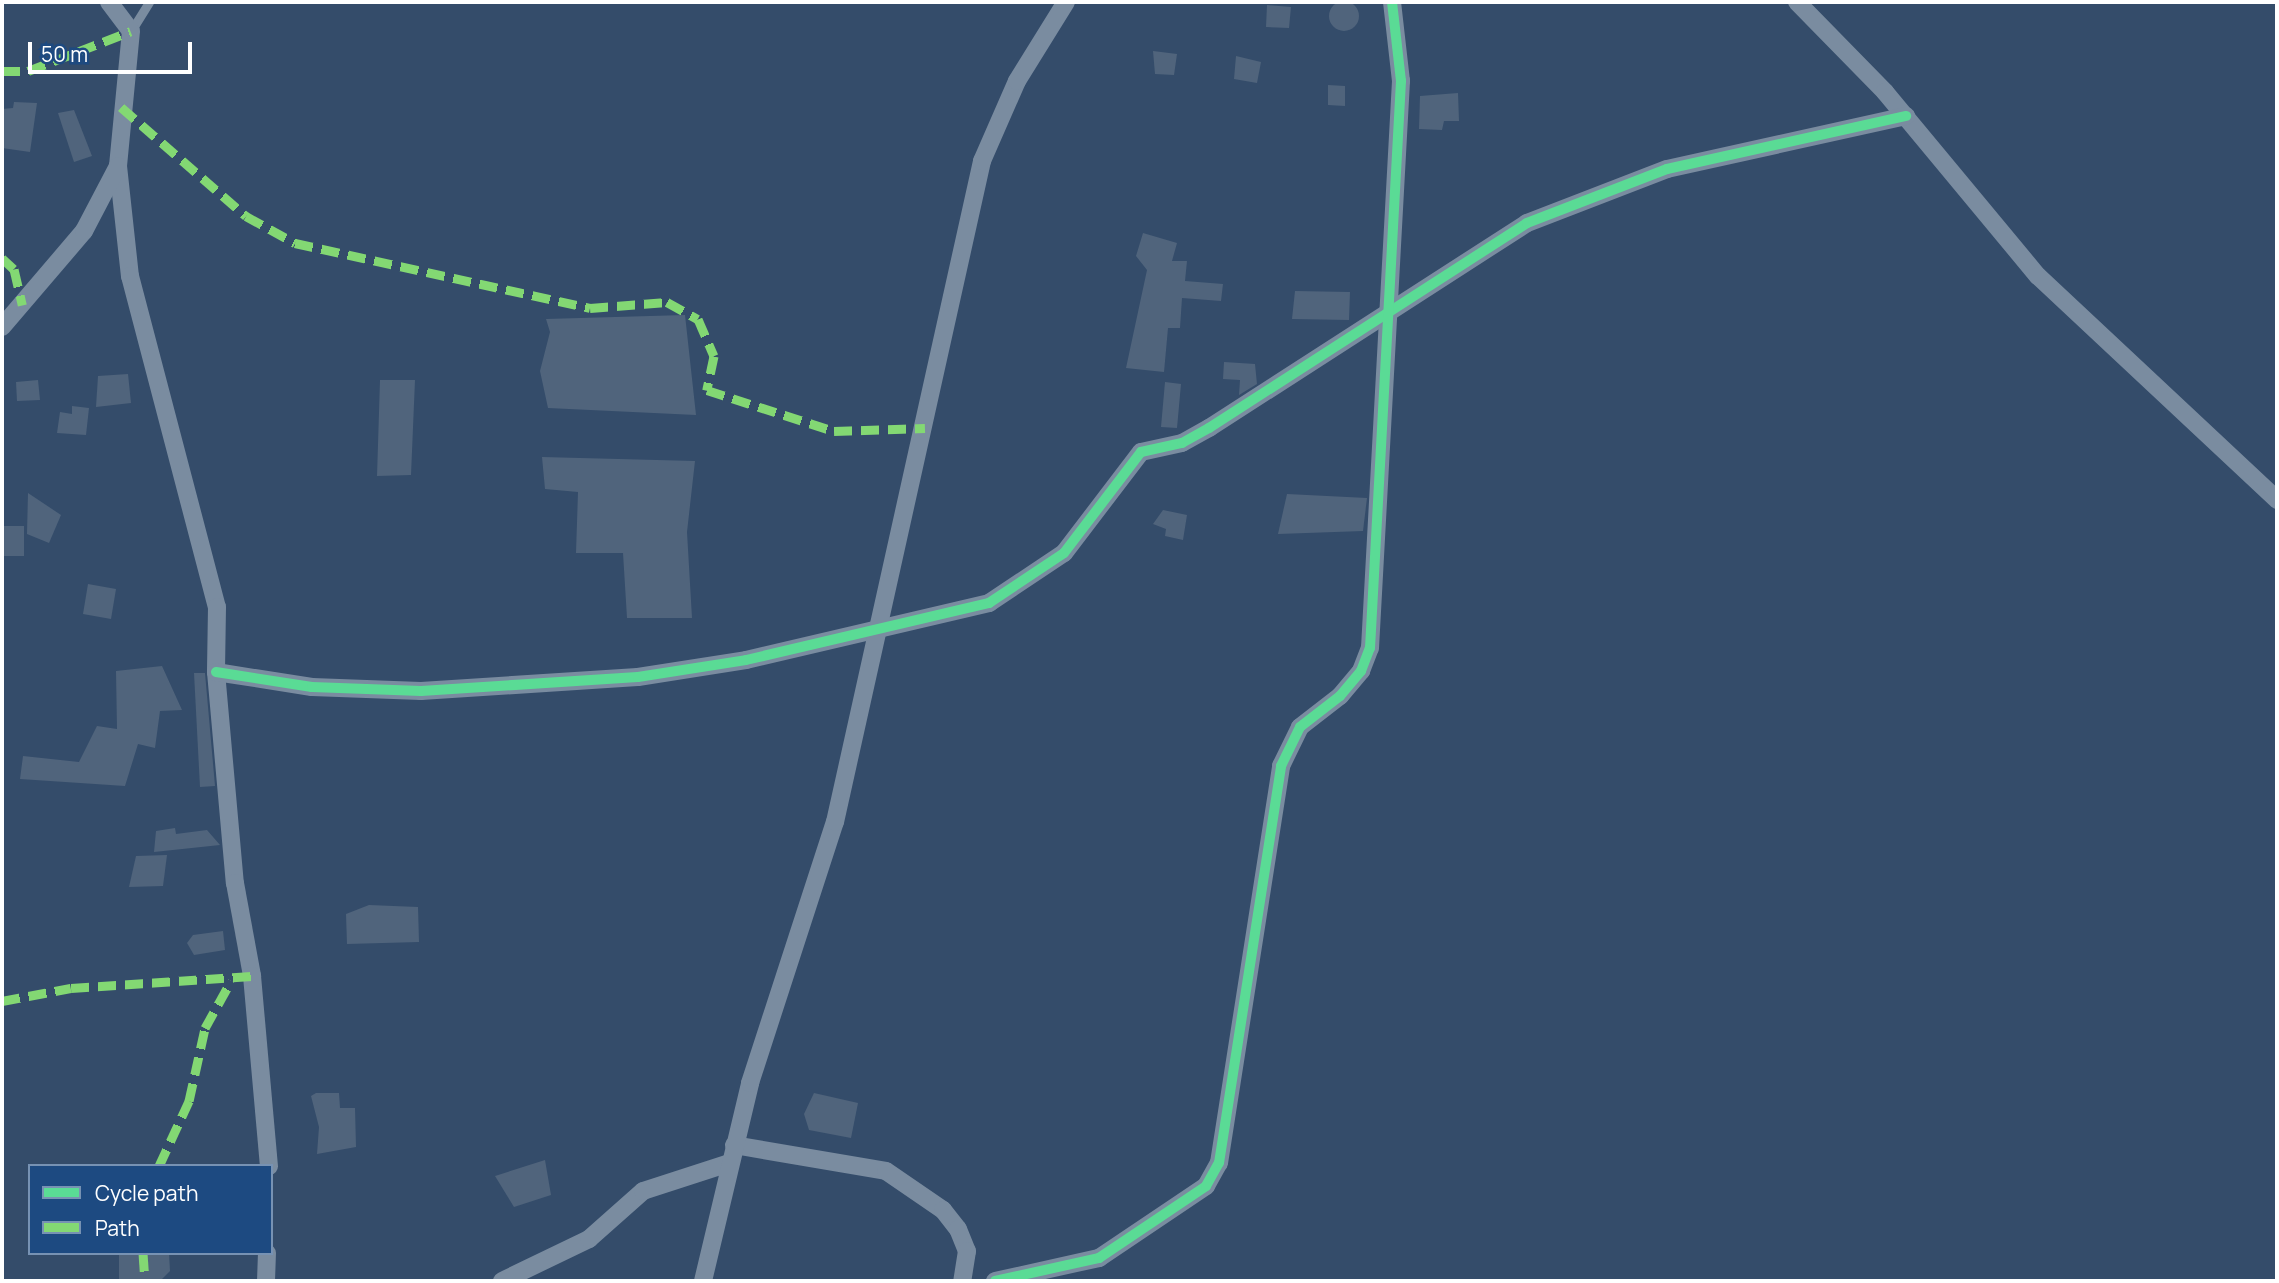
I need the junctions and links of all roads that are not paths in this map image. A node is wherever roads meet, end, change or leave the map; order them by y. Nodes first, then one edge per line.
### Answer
1 (109, 2) edge
2 (149, 2) edge
3 (1066, 2) edge
4 (1392, 2) edge
5 (1797, 2) edge
6 (131, 31) junction
7 (1906, 116) junction
8 (118, 166) junction
9 (1388, 314) junction
10 (2, 327) edge
11 (2277, 500) edge
12 (883, 628) junction
13 (216, 672) junction
14 (734, 1144) junction
15 (729, 1163) junction
16 (269, 1164) edge
17 (267, 1255) edge
18 (266, 1281) edge
19 (502, 1281) edge
20 (703, 1281) edge
21 (962, 1281) edge
22 (995, 1281) edge

1 - 6 street
2 - 6 lane
3 - 12 street
4 - 9 street
5 - 7 street
6 - 8 street
7 - 9 street
7 - 11 street
8 - 10 street
8 - 13 street
9 - 12 street
9 - 22 street
12 - 13 street
12 - 14 street
13 - 16 street
14 - 15 street
14 - 21 street
15 - 19 street
15 - 20 street
17 - 18 street

